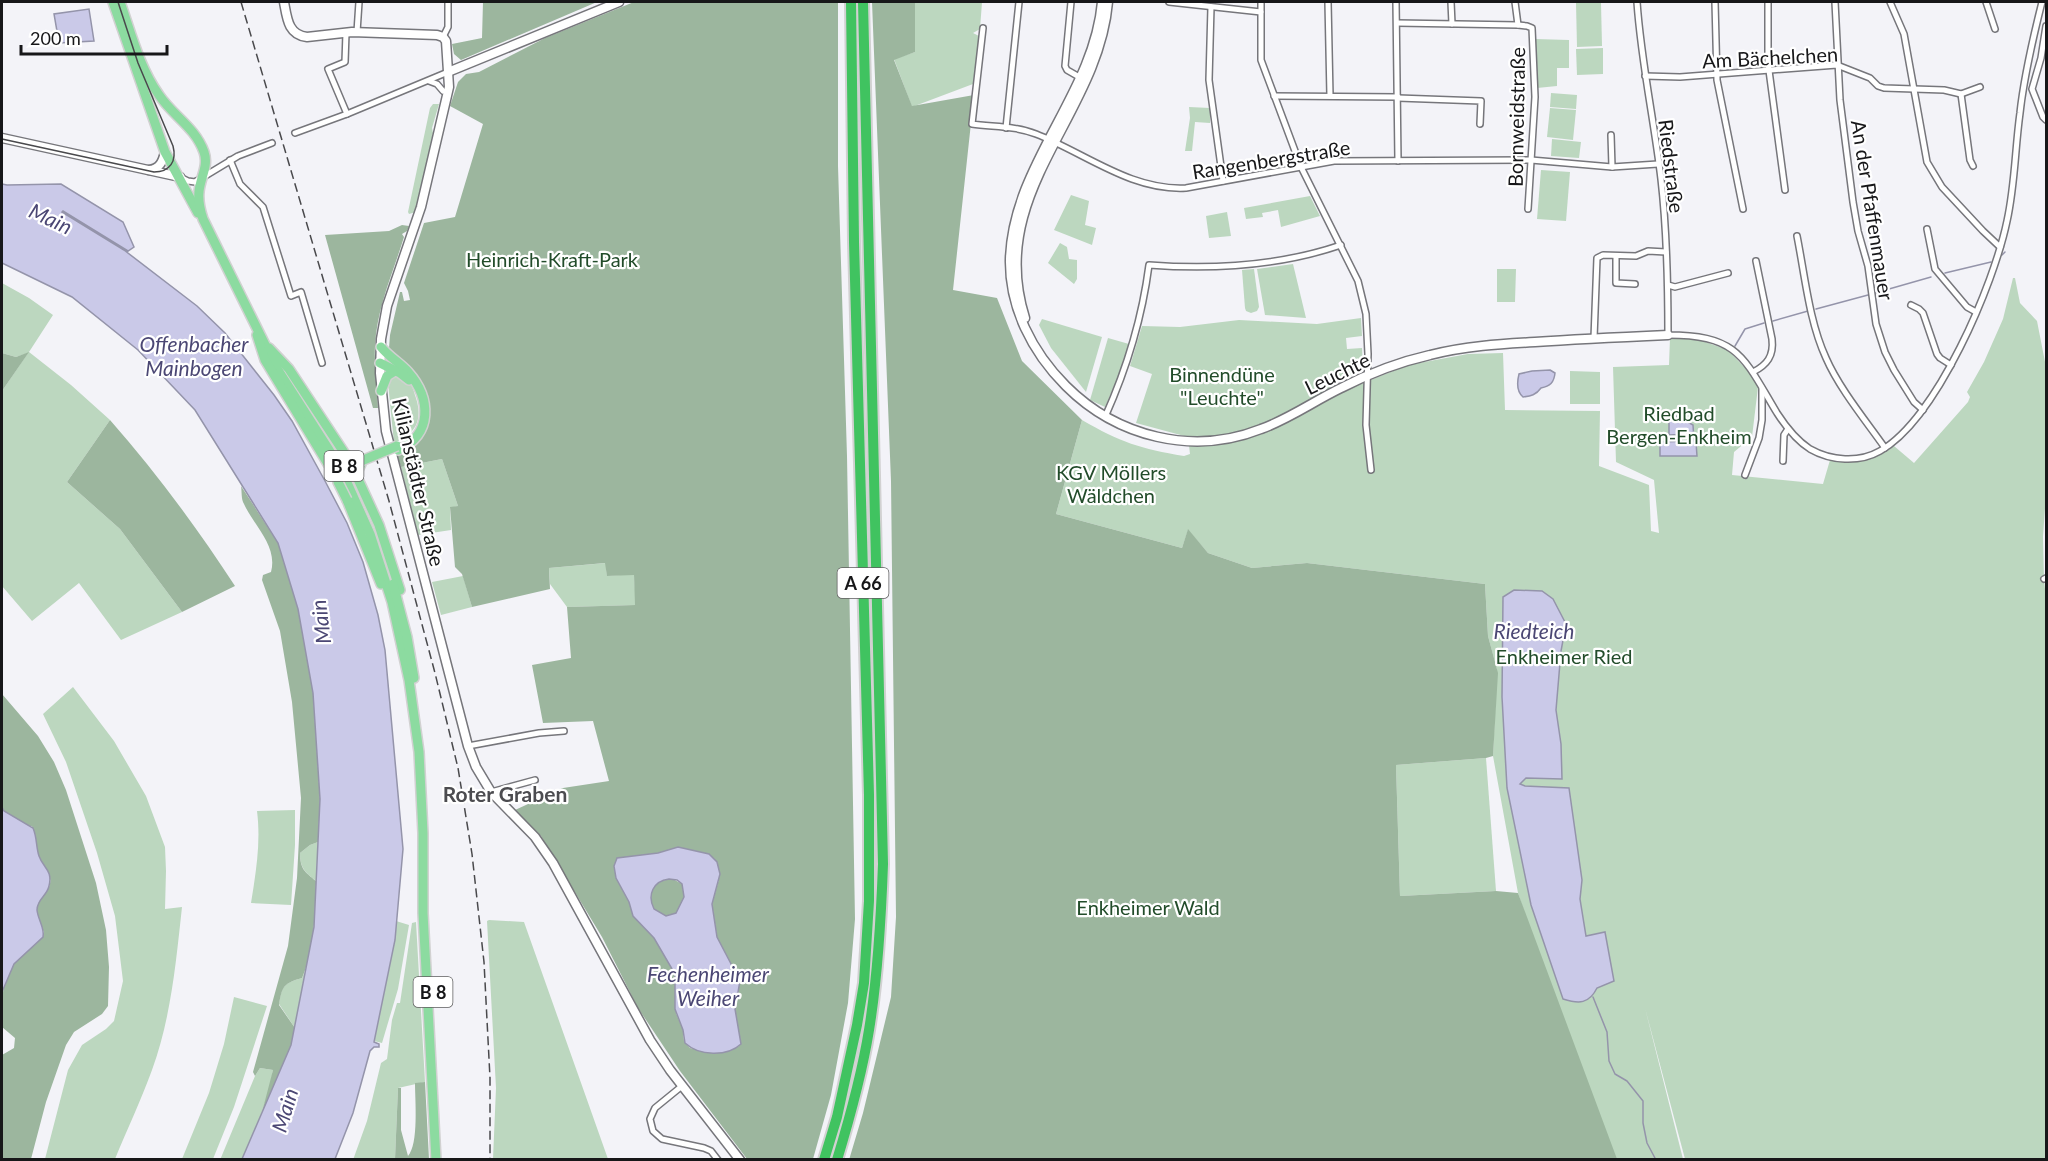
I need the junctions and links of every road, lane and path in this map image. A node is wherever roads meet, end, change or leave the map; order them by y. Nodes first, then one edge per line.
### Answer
1 (113, 2) edge
2 (120, 2) edge
3 (284, 2) edge
4 (359, 2) edge
5 (448, 2) edge
6 (619, 2) edge
7 (851, 2) edge
8 (863, 2) edge
9 (1019, 2) edge
10 (1071, 2) edge
11 (1102, 2) edge
12 (1108, 2) edge
13 (1169, 2) edge
14 (1261, 2) edge
15 (1328, 2) edge
16 (1396, 2) edge
17 (1451, 2) edge
18 (1515, 2) edge
19 (1637, 2) edge
20 (1715, 2) edge
21 (1768, 2) edge
22 (1835, 2) edge
23 (1890, 2) edge
24 (1986, 2) edge
25 (2043, 4) edge
26 (1211, 7) junction
27 (1261, 12) junction
28 (1397, 23) junction
29 (1452, 24) junction
30 (1518, 25) junction
31 (2046, 26) edge
32 (982, 28) dead end
33 (1995, 30) dead end
34 (357, 32) junction
35 (346, 33) junction
36 (444, 37) junction
37 (448, 56) junction
38 (2044, 57) edge
39 (2030, 59) junction
40 (465, 65) junction
41 (1839, 66) junction
42 (1768, 69) junction
43 (448, 72) junction
44 (1717, 73) junction
45 (1645, 76) junction
46 (1083, 78) junction
47 (429, 81) junction
48 (1980, 87) dead end
49 (446, 89) junction
50 (1914, 91) junction
51 (1961, 94) junction
52 (1274, 96) junction
53 (1330, 96) junction
54 (1398, 98) junction
55 (169, 109) junction
56 (347, 114) junction
57 (152, 115) junction
58 (2046, 120) edge
59 (1480, 124) dead end
60 (1006, 128) junction
61 (295, 133) dead end
62 (1611, 135) dead end
63 (2, 138) edge
64 (1052, 141) junction
65 (272, 142) dead end
66 (165, 152) junction
67 (206, 156) junction
68 (230, 160) junction
69 (1531, 160) junction
70 (1398, 161) junction
71 (1658, 164) junction
72 (220, 165) junction
73 (1973, 166) dead end
74 (1301, 167) junction
75 (1612, 167) junction
76 (140, 169) junction
77 (180, 177) junction
78 (202, 177) junction
79 (1223, 181) junction
80 (1785, 190) dead end
81 (1528, 209) dead end
82 (1743, 209) dead end
83 (203, 219) junction
84 (1926, 229) dead end
85 (1797, 236) dead end
86 (1341, 245) junction
87 (2000, 247) junction
88 (1666, 252) junction
89 (1616, 256) junction
90 (1756, 261) dead end
91 (1728, 273) dead end
92 (1635, 284) dead end
93 (1668, 285) junction
94 (1911, 305) dead end
95 (1976, 312) junction
96 (255, 326) junction
97 (1668, 335) junction
98 (1594, 338) junction
99 (266, 345) junction
100 (381, 347) junction
101 (322, 363) dead end
102 (380, 363) junction
103 (1951, 365) junction
104 (397, 368) junction
105 (1753, 372) junction
106 (1367, 375) junction
107 (1762, 387) junction
108 (381, 391) junction
109 (1923, 410) junction
110 (1105, 417) junction
111 (1788, 429) junction
112 (1885, 448) junction
113 (345, 454) junction
114 (1783, 460) dead end
115 (361, 462) junction
116 (330, 467) junction
117 (341, 470) junction
118 (1371, 470) dead end
119 (1745, 475) dead end
120 (398, 630) junction
121 (407, 637) junction
122 (564, 730) dead end
123 (468, 746) junction
124 (535, 780) dead end
125 (492, 792) junction
126 (682, 1086) junction
127 (436, 1160) edge
128 (442, 1160) edge
129 (718, 1160) edge
130 (740, 1160) edge
131 (824, 1160) edge
132 (837, 1160) edge

1 - 57 main road, B 8
2 - 55 main road
3 - 35 street
4 - 34 street
5 - 36 street
6 - 40 street
7 - 131 highway, A 66
8 - 132 highway, A 66
9 - 60 street
10 - 46 street
11 - 46 street, Leuchte
12 - 46 street, Leuchte
13 - 26 street
14 - 27 street
15 - 53 street
16 - 28 street
17 - 29 street
18 - 30 street, Bornweidstraße
19 - 45 street, Riedstraße
20 - 44 street
21 - 42 street
22 - 41 street, An der Pfaffenmauer
23 - 50 street
24 - 33 street
25 - 39 street
26 - 27 street
26 - 79 street
27 - 52 street
28 - 29 street
28 - 54 street
29 - 30 street
30 - 69 street, Bornweidstraße
31 - 38 street
32 - 60 street, Rangenbergstraße
34 - 35 street
34 - 36 street
35 - 56 street
36 - 37 street
37 - 40 street
37 - 43 street
38 - 39 street
38 - 58 street
39 - 87 street
40 - 43 street
40 - 49 street
41 - 42 street, Am Bächelchen
41 - 50 street, Am Bächelchen
41 - 109 street, An der Pfaffenmauer
42 - 44 street, Am Bächelchen
42 - 80 street
43 - 47 street
43 - 49 street
44 - 45 street, Am Bächelchen
44 - 82 street
45 - 71 street, Riedstraße
46 - 64 street, Leuchte
47 - 49 street
47 - 56 street
48 - 51 street, Am Bächelchen
49 - 100 street, Kilianstädter Straße
50 - 51 street, Am Bächelchen
50 - 87 street
51 - 73 street
52 - 53 street
52 - 74 street
53 - 54 street
54 - 59 street
54 - 70 street
55 - 57 main road
55 - 67 main road
56 - 61 street
57 - 66 main road, B 8
60 - 64 street, Rangenbergstraße
62 - 75 street
63 - 76 street
64 - 79 street, Rangenbergstraße
64 - 110 street, Leuchte
65 - 68 street
66 - 76 street
66 - 77 main road, B 8
67 - 72 street
67 - 78 main road, B 8
68 - 72 street
68 - 101 street
69 - 70 street, Rangenbergstraße
69 - 75 street, Rangenbergstraße
69 - 81 street, Bornweidstraße
70 - 74 street, Rangenbergstraße
71 - 75 street, Rangenbergstraße
71 - 88 street, Riedstraße
72 - 78 street
74 - 79 street, Rangenbergstraße
74 - 86 street
76 - 77 street
77 - 78 street
77 - 83 main road, B 8
78 - 83 main road, B 8
83 - 96 main road, B 8
84 - 95 street
85 - 112 street
86 - 106 street
86 - 110 street
87 - 95 street
88 - 89 street
88 - 93 street, Riedstraße
89 - 92 street
89 - 98 street
90 - 105 street
91 - 93 street
93 - 97 street, Riedstraße
94 - 103 street
95 - 103 street
96 - 99 main road, B 8
96 - 116 main road
97 - 98 street, Leuchte
97 - 105 street
98 - 106 street, Leuchte
99 - 113 main road
99 - 120 main road, B 8
99 - 121 main road, B 8
100 - 102 street, Kilianstädter Straße
100 - 104 main road
102 - 104 main road
102 - 108 street, Kilianstädter Straße
103 - 109 street
104 - 108 main road
104 - 115 main road, bridge
105 - 107 street
106 - 110 street, Leuchte
106 - 118 street
107 - 111 street
107 - 119 street
108 - 123 street, Kilianstädter Straße
109 - 112 street
111 - 112 street
111 - 114 street
113 - 115 main road, bridge
113 - 116 main road, bridge
115 - 117 main road, bridge
115 - 121 main road
116 - 117 main road, bridge
117 - 120 main road, bridge
120 - 127 main road, B 8
121 - 128 main road, B 8
122 - 123 street
123 - 125 street, Kilianstädter Straße
124 - 125 street
125 - 126 street, Kilianstädter Straße
126 - 129 street
126 - 130 street, Kilianstädter Straße

